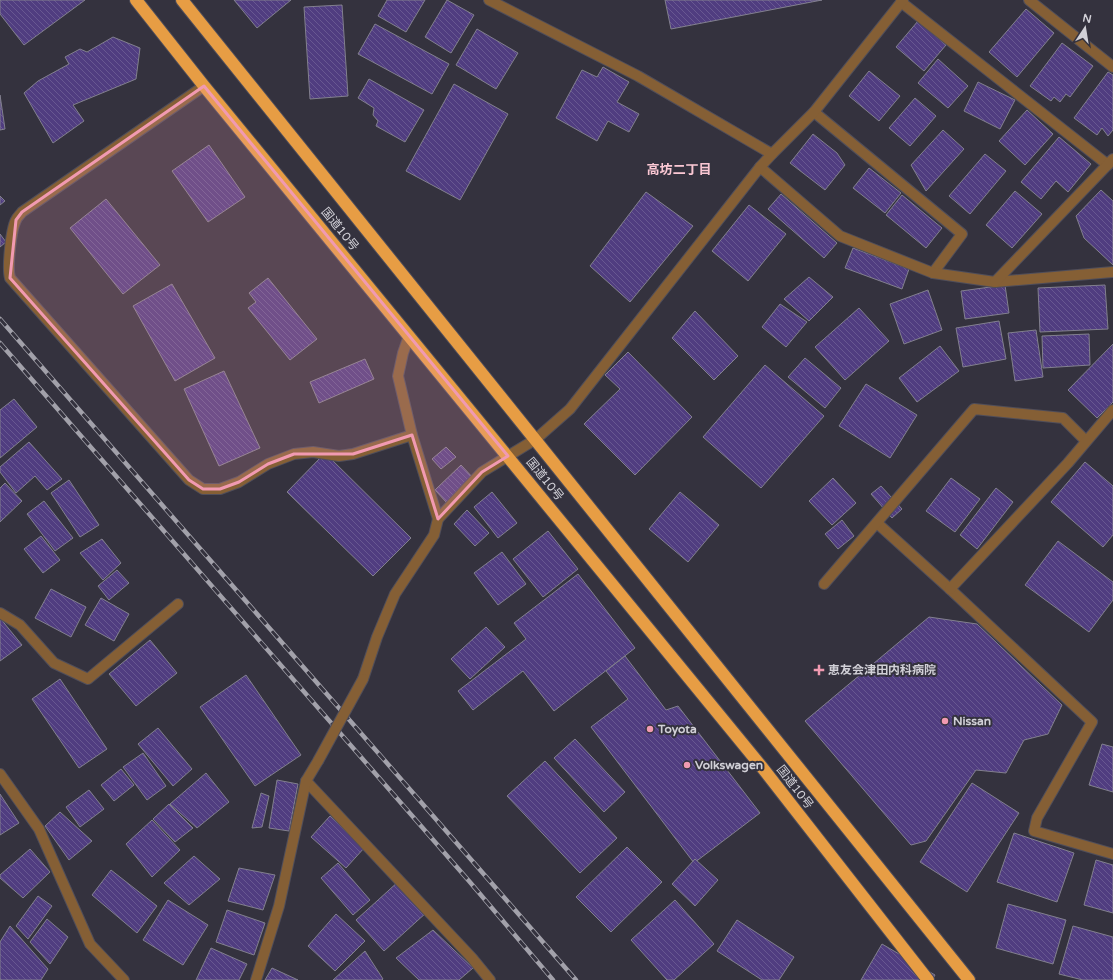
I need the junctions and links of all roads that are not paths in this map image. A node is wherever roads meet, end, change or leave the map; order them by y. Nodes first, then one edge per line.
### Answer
1 (136, 0) edge
2 (182, 0) edge
3 (489, 0) edge
4 (1029, 0) edge
5 (902, 1) edge
6 (503, 3) edge
7 (1113, 67) edge
8 (204, 86) junction
9 (814, 112) junction
10 (772, 154) junction
11 (1111, 162) edge
12 (760, 167) junction
13 (1113, 272) edge
14 (933, 273) junction
15 (995, 282) junction
16 (409, 336) junction
17 (1113, 410) edge
18 (412, 436) junction
19 (536, 439) junction
20 (1086, 441) junction
21 (508, 456) junction
22 (438, 519) junction
23 (877, 523) junction
24 (824, 584) dead end
25 (950, 589) junction
26 (178, 604) dead end
27 (0, 613) edge
28 (0, 774) edge
29 (306, 781) junction
30 (1113, 854) edge
31 (124, 980) edge
32 (256, 980) edge
33 (490, 980) edge
34 (928, 980) edge
35 (969, 980) edge

1 - 8 highway, 国道10号
2 - 19 highway, 国道10号
3 - 6 street
4 - 7 street
5 - 9 street
5 - 11 street
6 - 10 street
8 - 16 highway, 国道10号
8 - 18 street
9 - 10 street
9 - 14 street
10 - 12 street
11 - 15 street
12 - 14 street
12 - 19 street
13 - 15 street
14 - 15 street
16 - 18 street
16 - 21 highway, 国道10号
17 - 20 street
18 - 22 street
19 - 21 street
19 - 35 highway, 国道10号
20 - 23 street
20 - 25 street
21 - 22 street
21 - 34 highway, 国道10号
22 - 29 street, bridge
23 - 24 street
23 - 25 street
25 - 30 street
26 - 27 street
28 - 31 street
29 - 32 street
29 - 33 street

